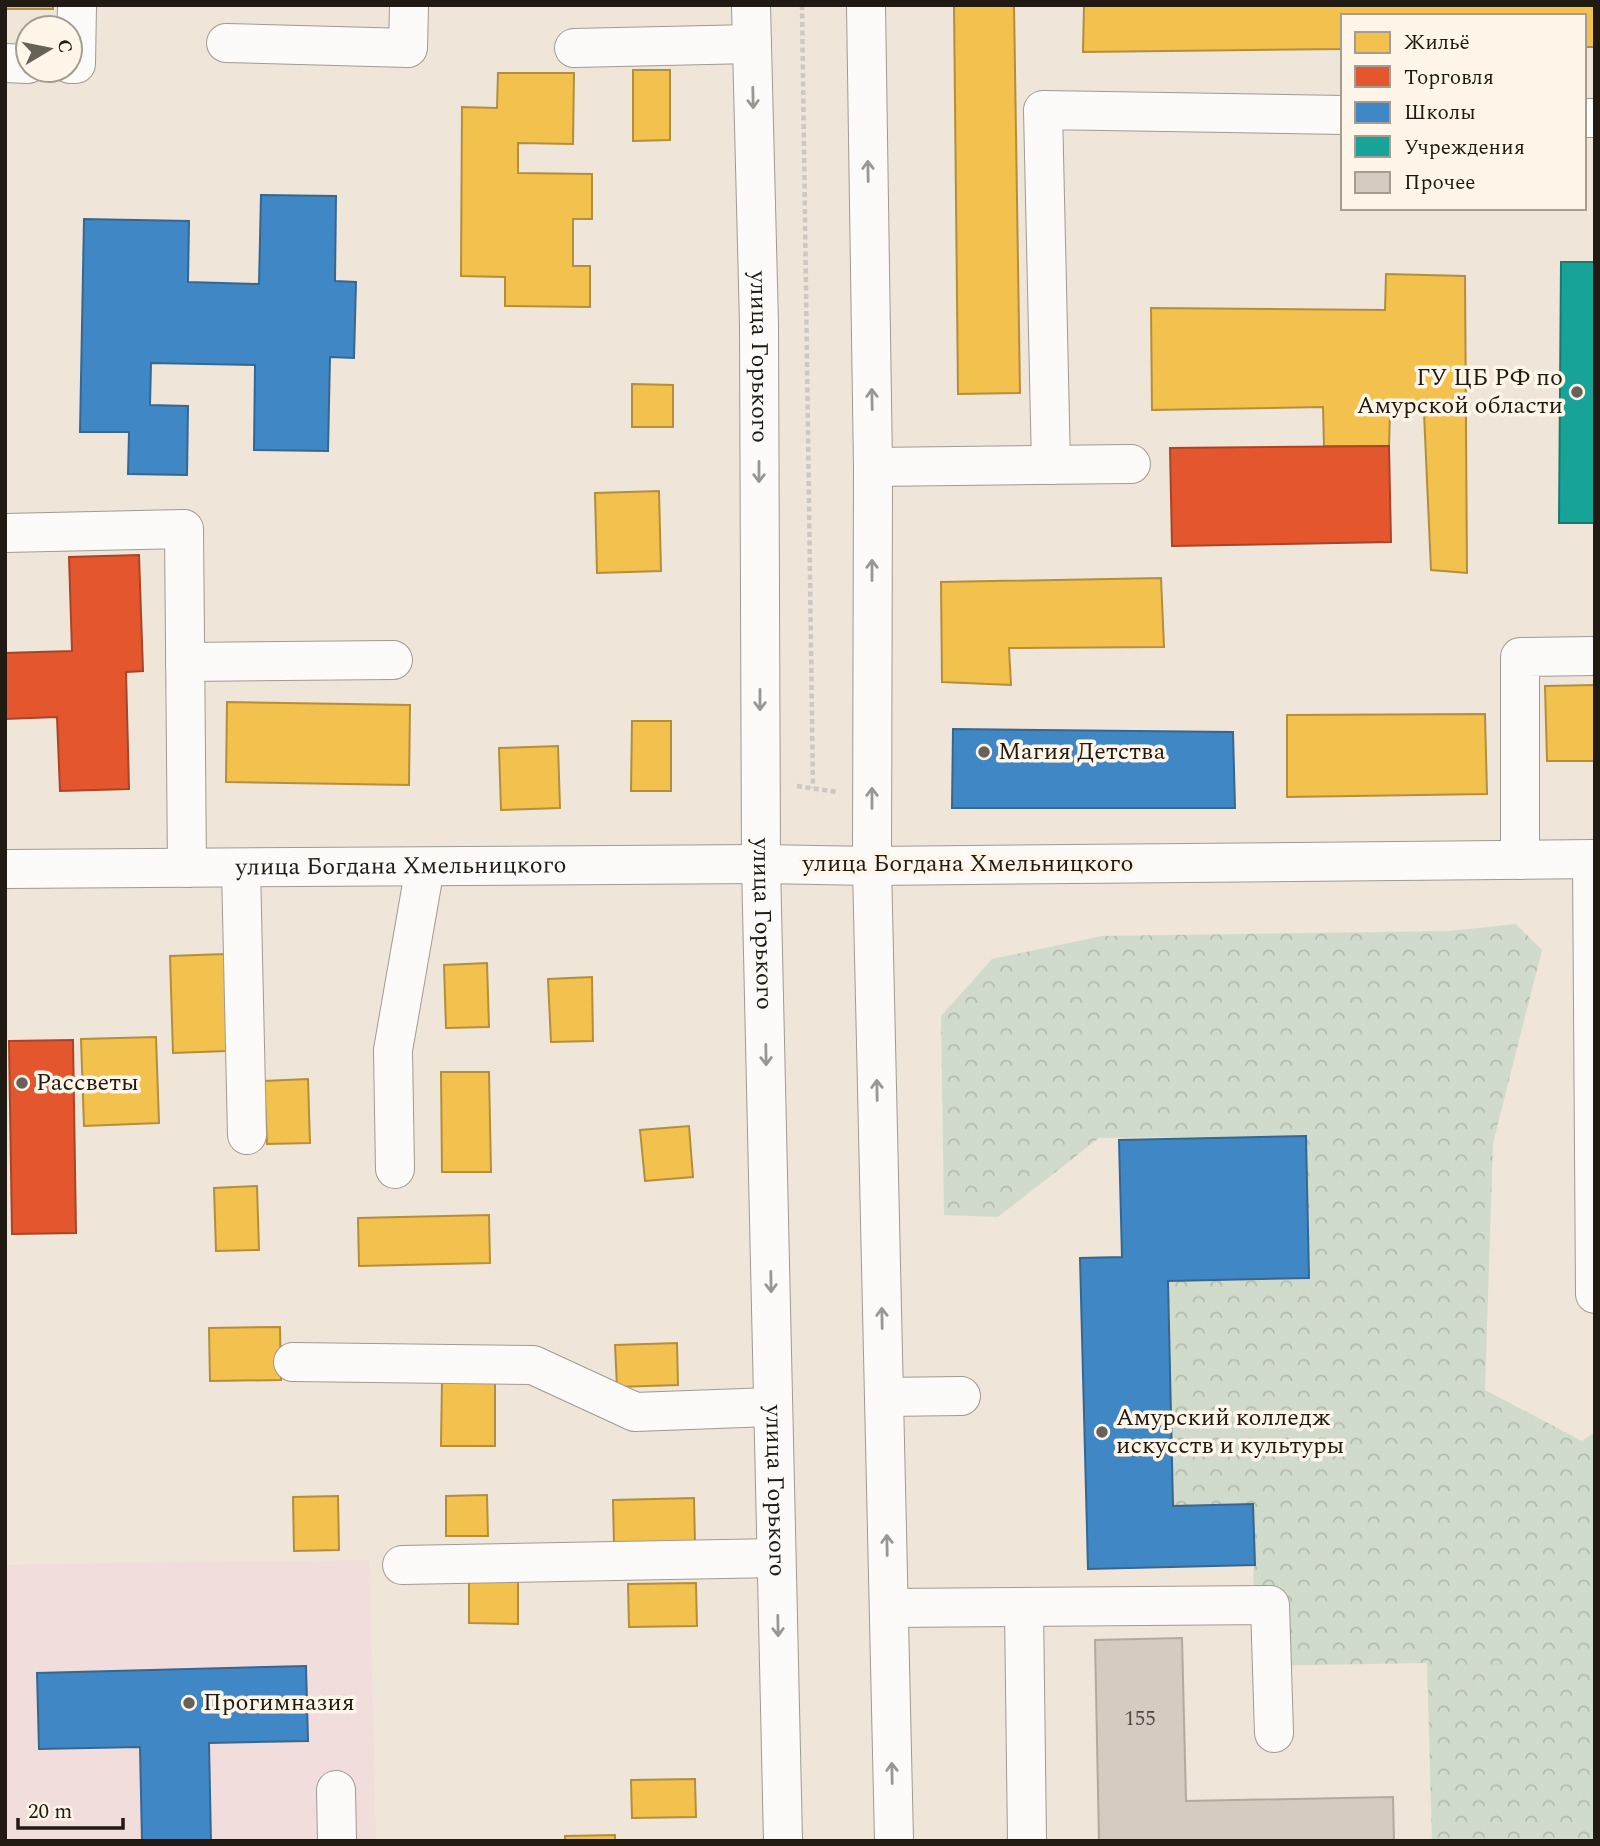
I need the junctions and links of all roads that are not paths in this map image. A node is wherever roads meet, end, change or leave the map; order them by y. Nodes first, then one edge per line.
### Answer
1 (409, 5) edge
2 (751, 5) edge
3 (866, 5) edge
4 (226, 43) dead end
5 (752, 44) junction
6 (574, 48) dead end
7 (1341, 115) edge
8 (1131, 464) dead end
9 (1051, 465) junction
10 (873, 467) junction
11 (5, 533) edge
12 (1595, 656) edge
13 (393, 660) dead end
14 (185, 662) junction
15 (1593, 859) edge
16 (1520, 860) junction
17 (761, 864) junction
18 (872, 866) junction
19 (425, 867) junction
20 (187, 868) junction
21 (242, 868) junction
22 (5, 869) edge
23 (247, 1135) dead end
24 (395, 1169) dead end
25 (1595, 1294) edge
26 (293, 1362) dead end
27 (961, 1396) dead end
28 (884, 1397) junction
29 (774, 1407) junction
30 (776, 1558) junction
31 (402, 1565) dead end
32 (1024, 1607) junction
33 (889, 1608) junction
34 (1274, 1733) dead end
35 (336, 1790) dead end
36 (337, 1841) edge
37 (783, 1841) edge
38 (894, 1841) edge
39 (1027, 1841) edge

1 - 4 main road
2 - 5 main road, улица Горького
10 -> 3 main road
5 - 6 main road
5 -> 17 main road, улица Горького
7 - 9 main road
8 - 9 main road
9 - 10 main road
18 -> 10 main road
11 - 14 main road
12 - 16 main road
13 - 14 main road
14 - 20 main road
15 - 16 main road, улица Богдана Хмельницкого
15 - 25 main road
16 - 18 main road, улица Богдана Хмельницкого
17 - 18 main road, улица Богдана Хмельницкого
17 - 19 main road, улица Богдана Хмельницкого
17 -> 29 main road, улица Горького
28 -> 18 main road
19 - 21 main road, улица Богдана Хмельницкого
19 - 24 main road
20 - 21 main road, улица Богдана Хмельницкого
20 - 22 main road, улица Богдана Хмельницкого
21 - 23 main road
26 - 29 main road
27 - 28 main road
33 -> 28 main road
29 - 30 main road, улица Горького
30 - 31 main road
30 -> 37 main road, улица Горького
32 - 33 main road
32 - 34 main road
32 - 39 main road
38 -> 33 main road
35 - 36 main road

